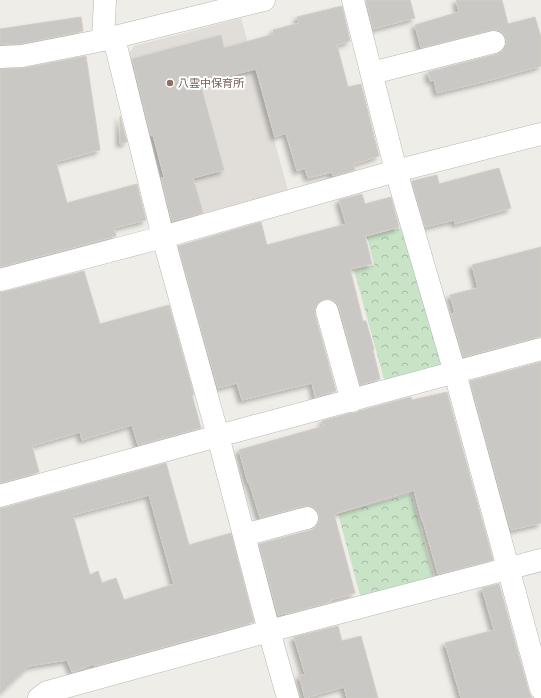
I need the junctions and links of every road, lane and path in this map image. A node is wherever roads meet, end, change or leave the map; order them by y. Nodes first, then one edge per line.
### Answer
1 (105, 0) edge
2 (264, 0) edge
3 (353, 0) edge
4 (109, 39) junction
5 (494, 42) dead end
6 (0, 57) edge
7 (372, 73) junction
8 (541, 134) edge
9 (396, 170) junction
10 (163, 237) junction
11 (0, 280) edge
12 (327, 310) dead end
13 (541, 350) edge
14 (454, 373) junction
15 (352, 401) junction
16 (218, 436) junction
17 (0, 496) edge
18 (307, 518) dead end
19 (244, 535) junction
20 (541, 560) edge
21 (509, 569) junction
22 (269, 631) junction
23 (541, 689) edge
24 (39, 698) edge
25 (288, 698) edge

1 - 4 street
2 - 4 street
3 - 7 street
4 - 6 street
4 - 10 street
5 - 7 street
7 - 9 street
8 - 9 street
9 - 10 street
9 - 14 street
10 - 11 street
10 - 16 street
12 - 15 street
13 - 14 street
14 - 15 street
14 - 21 street
15 - 16 street
16 - 17 street
16 - 19 street
18 - 19 street
19 - 22 street
20 - 21 street
21 - 22 street
21 - 23 street
22 - 24 street
22 - 25 street

